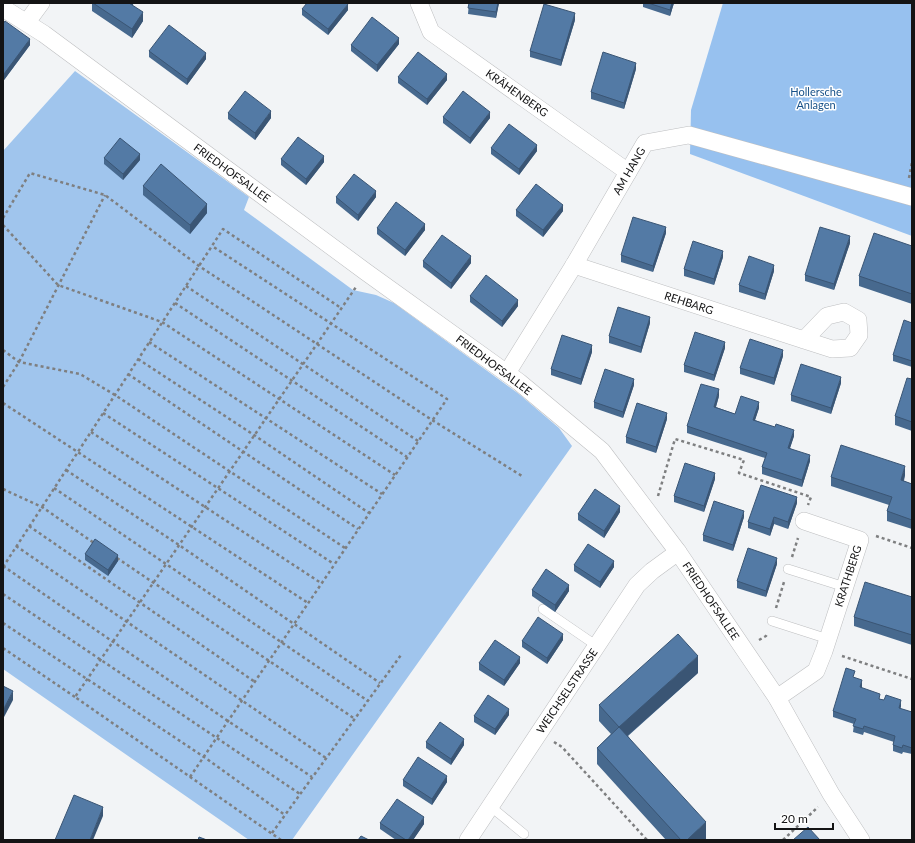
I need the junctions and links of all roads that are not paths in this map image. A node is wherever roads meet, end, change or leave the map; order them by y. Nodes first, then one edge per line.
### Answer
1 (41, 3) edge
2 (419, 3) edge
3 (3, 8) edge
4 (27, 22) junction
5 (628, 172) junction
6 (912, 198) edge
7 (574, 265) junction
8 (804, 340) dead end
9 (507, 373) junction
10 (804, 521) road end
11 (678, 552) junction
12 (788, 569) road end
13 (845, 587) junction
14 (543, 609) dead end
15 (772, 621) road end
16 (826, 645) junction
17 (597, 646) junction
18 (777, 698) junction
19 (490, 806) junction
20 (524, 834) dead end
21 (468, 840) edge
22 (861, 840) edge

1 - 4 street
2 - 5 street, KRÄHENBERG
3 - 4 street, FRIEDHOFSALLEE
4 - 9 street, FRIEDHOFSALLEE
5 - 6 street, AM HANG
5 - 7 street, AM HANG
7 - 8 street, REHBARG
7 - 9 street, AM HANG
9 - 11 street, FRIEDHOFSALLEE
10 - 13 street, KRATHBERG
11 - 17 street, WEICHSELSTRASSE
11 - 18 street, FRIEDHOFSALLEE
12 - 13 lane
13 - 16 street, KRATHBERG
14 - 17 lane
15 - 16 lane
16 - 18 street, KRATHBERG
17 - 19 street, WEICHSELSTRASSE
18 - 22 street, FRIEDHOFSALLEE
19 - 20 lane
19 - 21 street, WEICHSELSTRASSE

